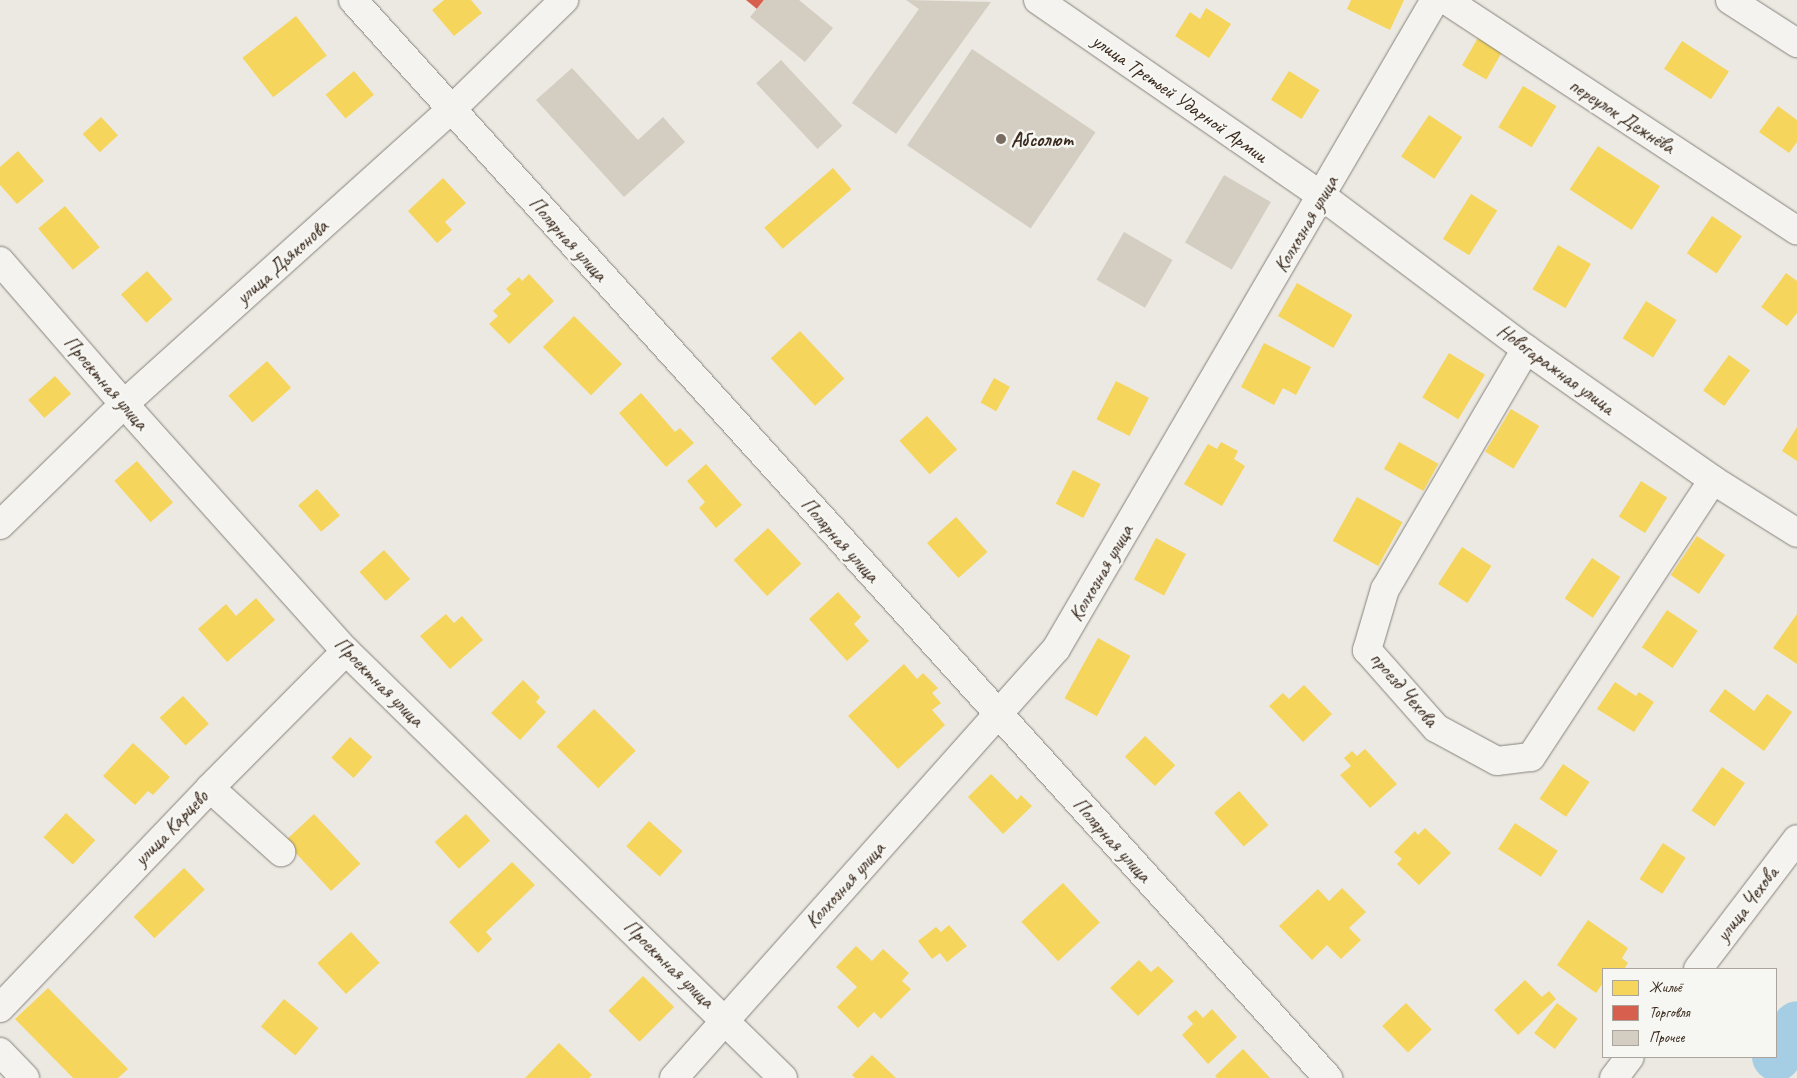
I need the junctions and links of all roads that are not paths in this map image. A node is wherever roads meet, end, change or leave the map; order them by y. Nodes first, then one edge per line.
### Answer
1 (353, 0) edge
2 (564, 0) edge
3 (1038, 0) edge
4 (1435, 0) edge
5 (1446, 0) edge
6 (1730, 0) edge
7 (1797, 43) edge
8 (451, 110) junction
9 (1322, 196) junction
10 (1797, 231) edge
11 (0, 261) edge
12 (1526, 349) junction
13 (124, 404) junction
14 (1712, 480) junction
15 (0, 525) edge
16 (1797, 533) edge
17 (346, 652) junction
18 (997, 714) junction
19 (210, 788) junction
20 (1797, 839) edge
21 (281, 852) dead end
22 (1699, 968) edge
23 (0, 1008) edge
24 (726, 1019) junction
25 (0, 1052) edge
26 (1629, 1058) edge
27 (25, 1078) edge
28 (674, 1078) edge
29 (783, 1078) edge
30 (1328, 1078) edge
31 (1614, 1078) edge

1 - 8 street, Полярная улица
2 - 8 street, улица Дьяконова
3 - 9 street, улица Третьей Ударной Армии
4 - 9 street, Колхозная улица
5 - 10 street, переулок Дежнёва
6 - 7 street
8 - 13 street, улица Дьяконова
8 - 18 street, Полярная улица
9 - 12 street, Новогаражная улица
9 - 18 street, Колхозная улица
11 - 13 street, Проектная улица
12 - 14 street, Новогаражная улица
12 - 14 street, проезд Чехова
13 - 15 street, улица Дьяконова
13 - 17 street, Проектная улица
14 - 16 street, Новогаражная улица
17 - 19 street, улица Карцево
17 - 24 street, Проектная улица
18 - 24 street, Колхозная улица
18 - 30 street, Полярная улица
19 - 21 street
19 - 23 street, улица Карцево
20 - 22 street, улица Чехова
24 - 28 street, Колхозная улица
24 - 29 street, Проектная улица
25 - 27 street
26 - 31 street

